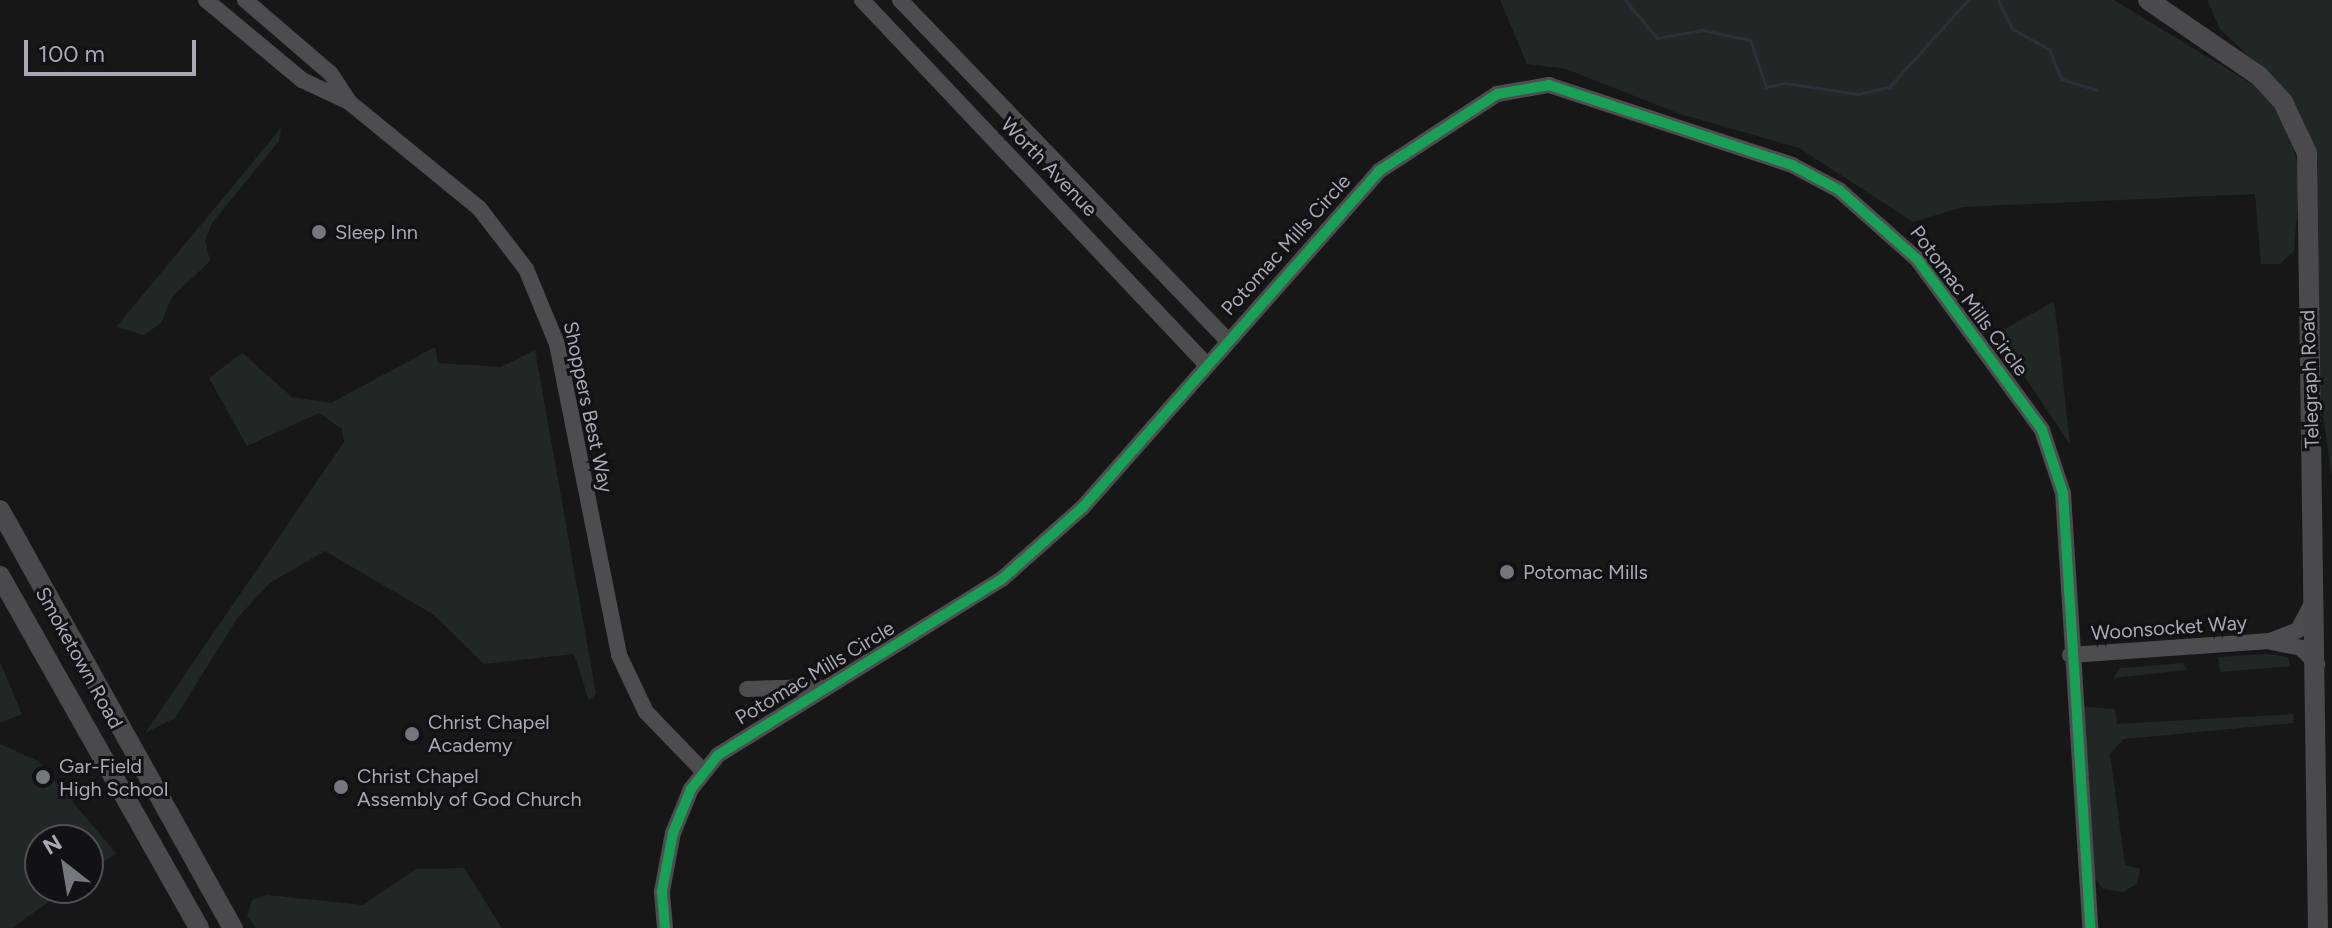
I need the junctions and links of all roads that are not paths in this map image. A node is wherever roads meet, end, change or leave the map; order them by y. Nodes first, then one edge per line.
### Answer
1 (206, 0) edge
2 (245, 0) edge
3 (862, 0) edge
4 (900, 0) edge
5 (2148, 0) edge
6 (349, 102) junction
7 (1227, 340) junction
8 (1206, 364) junction
9 (0, 510) edge
10 (0, 576) edge
11 (2317, 594) junction
12 (2270, 641) junction
13 (2070, 655) junction
14 (2317, 664) junction
15 (827, 685) junction
16 (747, 689) dead end
17 (703, 771) junction
18 (199, 873) junction
19 (173, 888) junction
20 (199, 928) edge
21 (233, 928) edge
22 (665, 928) edge
23 (2090, 928) edge
24 (2318, 928) edge

1 - 6 street, Shoppers Best Way
2 - 6 street, Shoppers Best Way
3 - 8 street, Worth Avenue
4 - 7 street, Worth Avenue
5 - 11 main road, Telegraph Road
6 - 17 street, Shoppers Best Way
7 - 8 street, Potomac Mills Circle
7 - 13 street, Potomac Mills Circle
8 - 15 street, Potomac Mills Circle
9 - 18 main road, Smoketown Road
10 - 19 main road, Smoketown Road
11 - 12 street, Woonsocket Way
11 - 14 main road, Telegraph Road
12 - 13 street, Woonsocket Way
12 - 14 street, Woonsocket Way
13 - 23 street, Potomac Mills Circle
14 - 24 main road, Telegraph Road
15 - 16 street
15 - 17 street, Potomac Mills Circle
17 - 22 street, Potomac Mills Circle
18 - 19 main road
18 - 21 main road, Smoketown Road
19 - 20 main road, Smoketown Road

